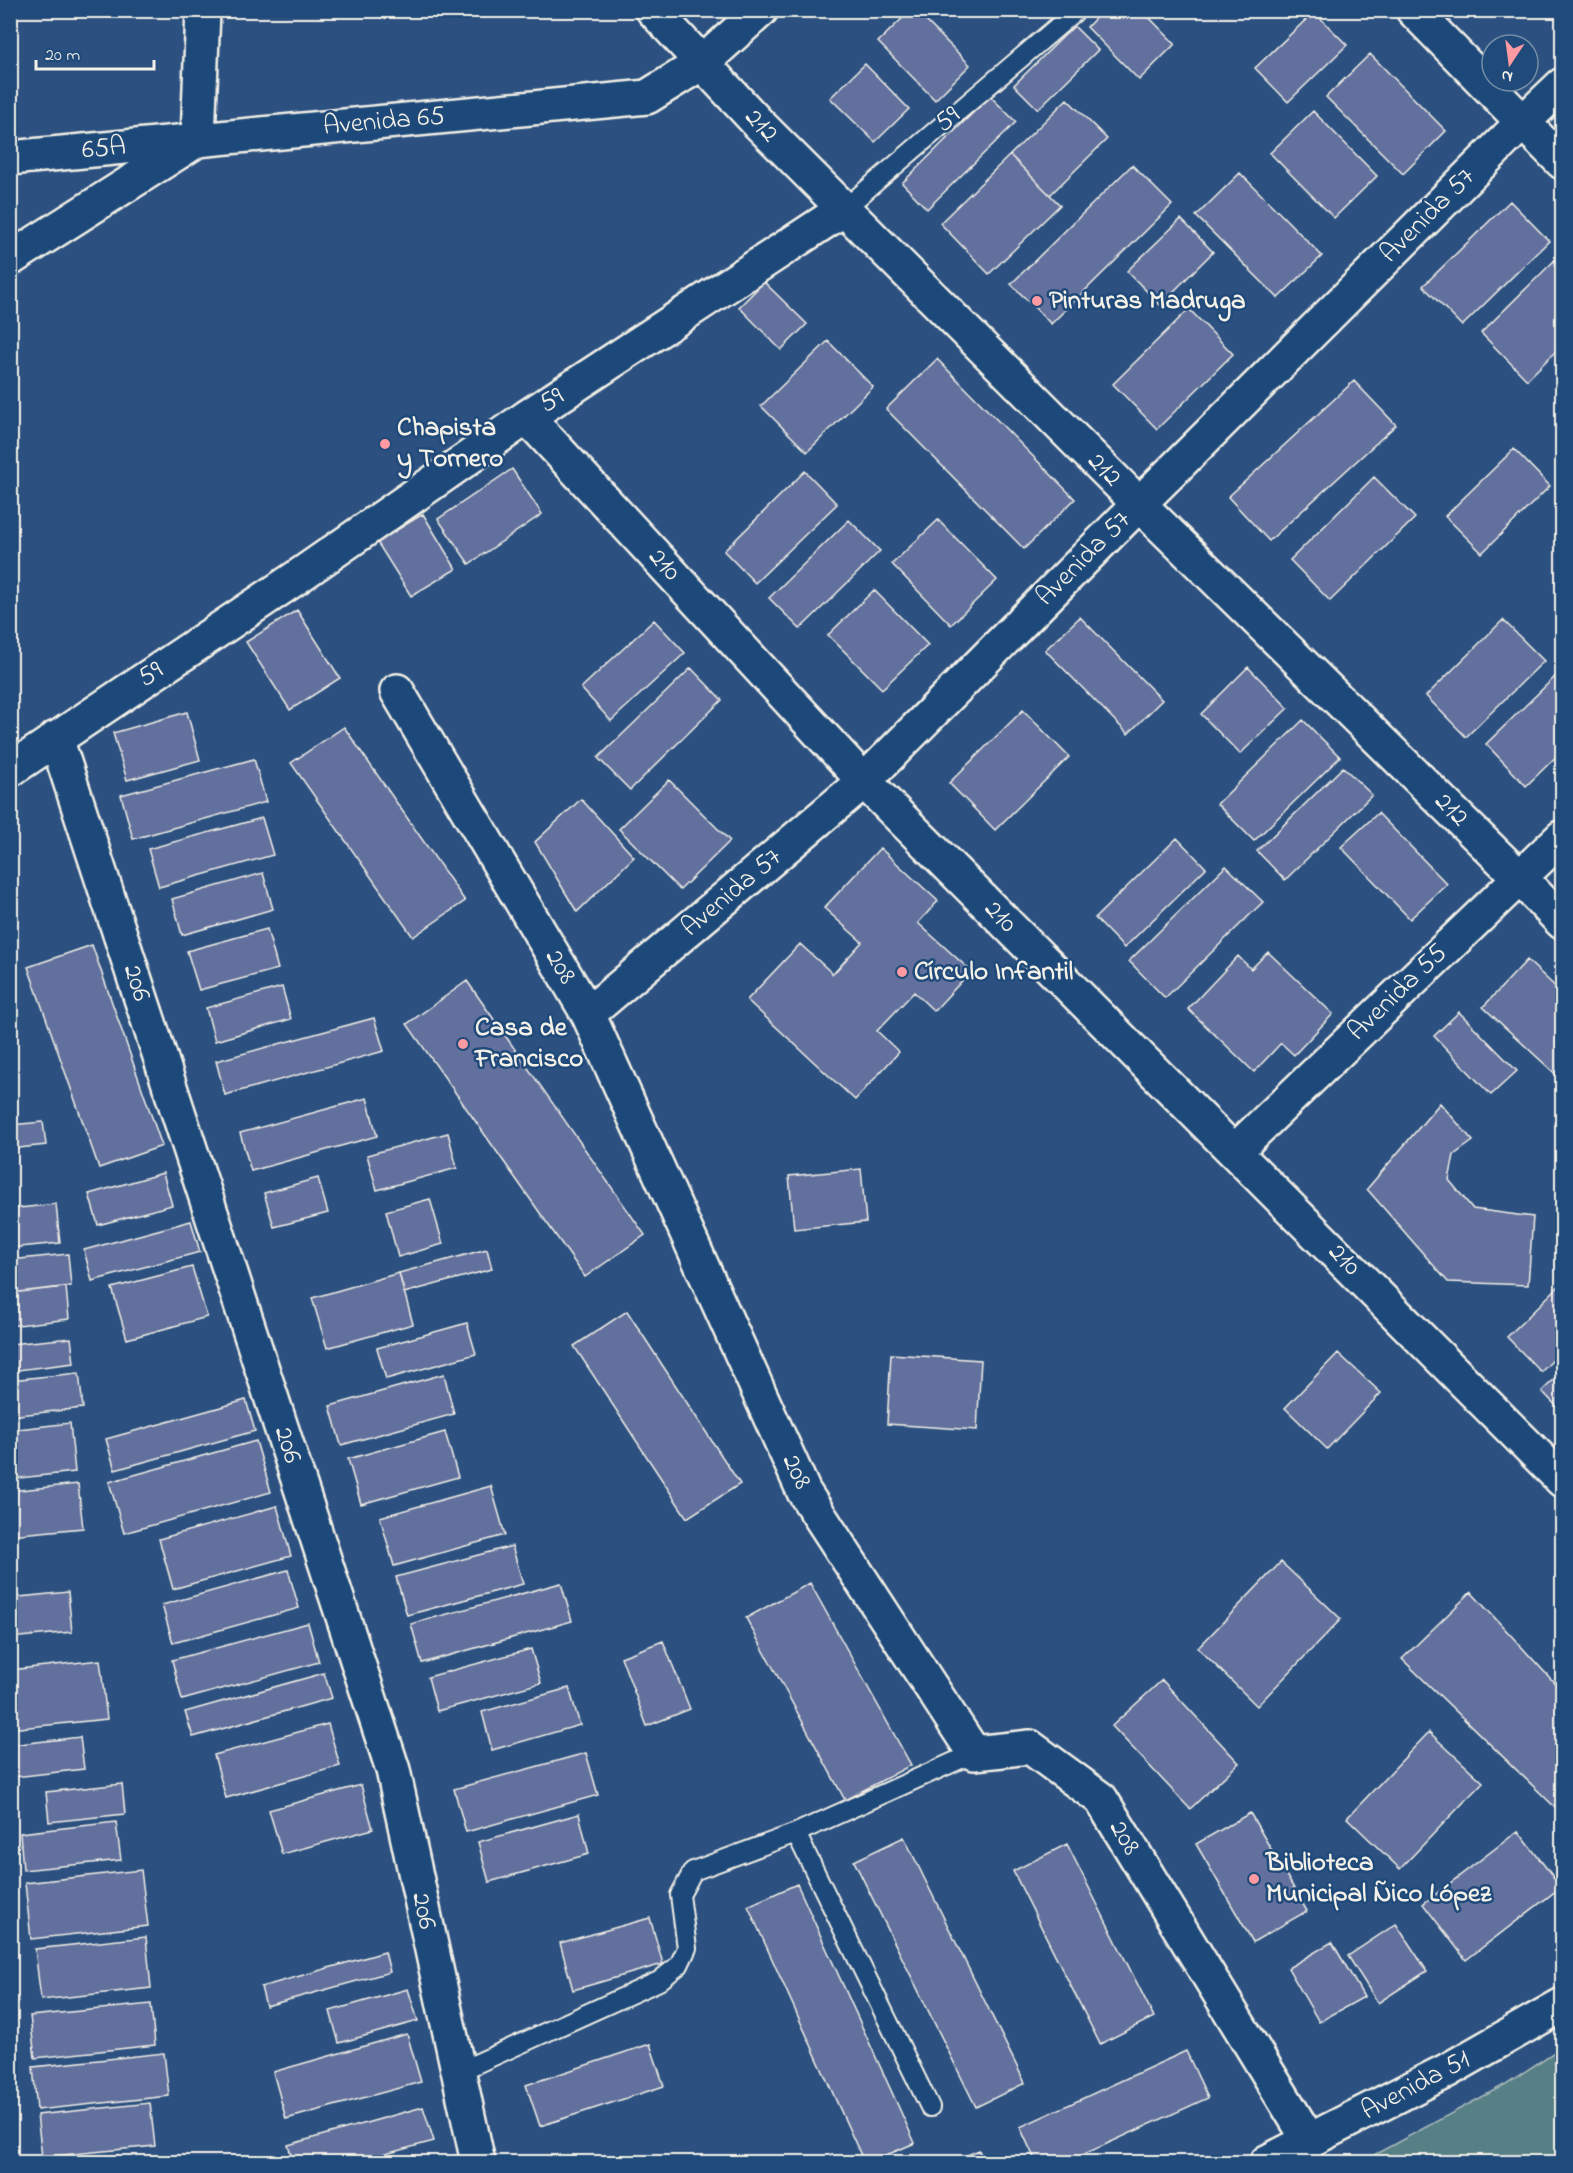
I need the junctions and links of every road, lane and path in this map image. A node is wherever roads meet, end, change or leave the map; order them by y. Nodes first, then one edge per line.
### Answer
1 (202, 10) edge
2 (653, 10) edge
3 (761, 10) edge
4 (1077, 10) edge
5 (1413, 10) edge
6 (702, 63) junction
7 (1563, 85) edge
8 (1523, 122) junction
9 (198, 140) junction
10 (10, 158) edge
11 (1563, 162) edge
12 (844, 209) junction
13 (10, 259) edge
14 (527, 417) junction
15 (1138, 504) junction
16 (397, 691) dead end
17 (56, 738) junction
18 (10, 770) edge
19 (864, 781) junction
20 (1563, 837) edge
21 (1519, 877) junction
22 (1563, 922) edge
23 (588, 1014) junction
24 (1235, 1151) junction
25 (1563, 1480) edge
26 (974, 1753) junction
27 (796, 1833) junction
28 (1563, 2005) edge
29 (458, 2072) junction
30 (930, 2108) dead end
31 (1310, 2142) junction
32 (478, 2163) edge
33 (1267, 2163) edge

1 - 9 street
2 - 6 street, 212
3 - 6 street, Avenida 65
4 - 12 lane, 59
5 - 8 street
6 - 9 street, Avenida 65
6 - 12 street, 212
7 - 8 street, Avenida 57
8 - 11 street
8 - 15 street, Avenida 57
9 - 10 street, 65A
9 - 13 street, Avenida 65
12 - 14 street, 59
12 - 15 street, 212
14 - 17 street, 59
14 - 19 street, 210
15 - 19 street, Avenida 57
15 - 21 street, 212
16 - 23 street, 208
17 - 18 street, 59
17 - 29 street, 206
19 - 23 street, Avenida 57
19 - 24 street, 210
20 - 21 street, Avenida 55
21 - 22 street, 212
21 - 24 street, Avenida 55
23 - 26 street, 208
24 - 25 street, 210
26 - 27 lane
26 - 31 street, 208
27 - 29 lane
27 - 30 lane
28 - 31 street, Avenida 51
29 - 32 street, 206
31 - 33 street, Avenida 51

